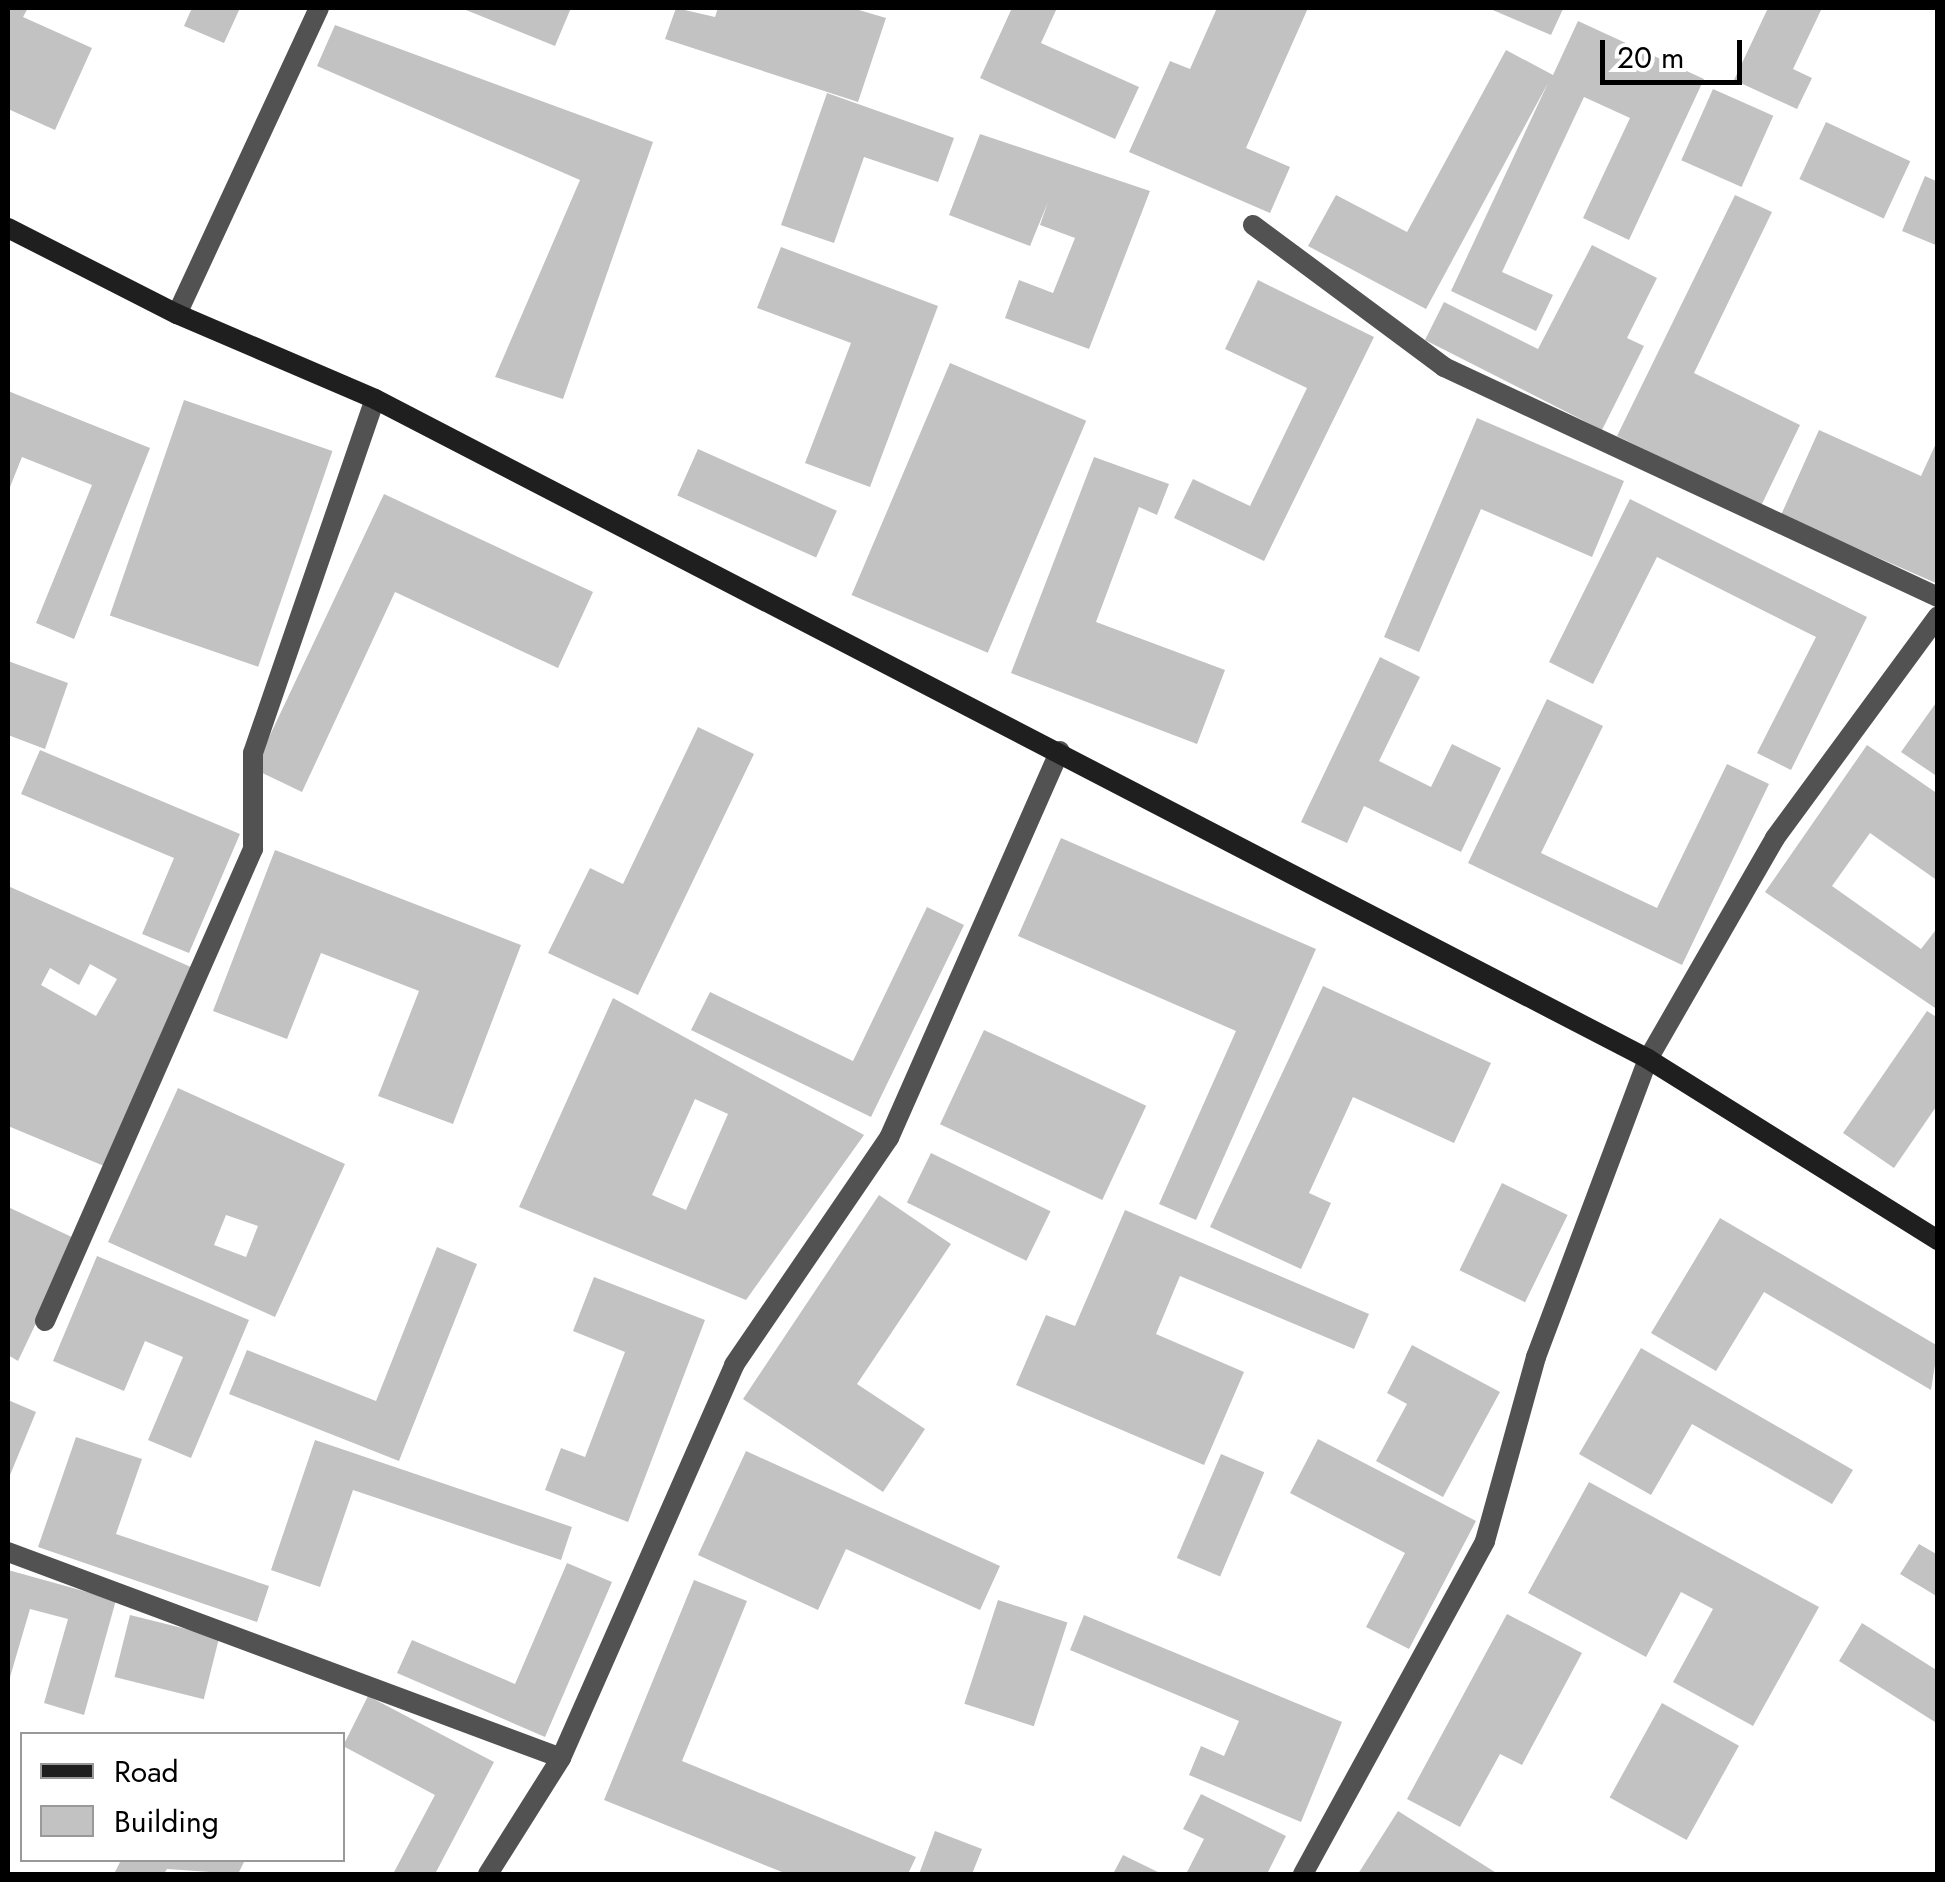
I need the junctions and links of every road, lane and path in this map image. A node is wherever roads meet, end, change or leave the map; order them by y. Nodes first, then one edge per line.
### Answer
1 (319, 8) edge
2 (1253, 225) dead end
3 (8, 228) edge
4 (178, 314) junction
5 (375, 399) junction
6 (1938, 597) edge
7 (1938, 616) edge
8 (1060, 751) junction
9 (1648, 1059) junction
10 (1938, 1240) edge
11 (46, 1321) dead end
12 (8, 1552) edge
13 (561, 1758) junction
14 (488, 1874) edge
15 (1304, 1874) edge

1 - 4 street
2 - 6 street
3 - 4 main road
4 - 5 main road
5 - 8 main road
5 - 11 street
7 - 9 street
8 - 9 main road
8 - 13 street
9 - 10 main road
9 - 15 street
12 - 13 street
13 - 14 street

